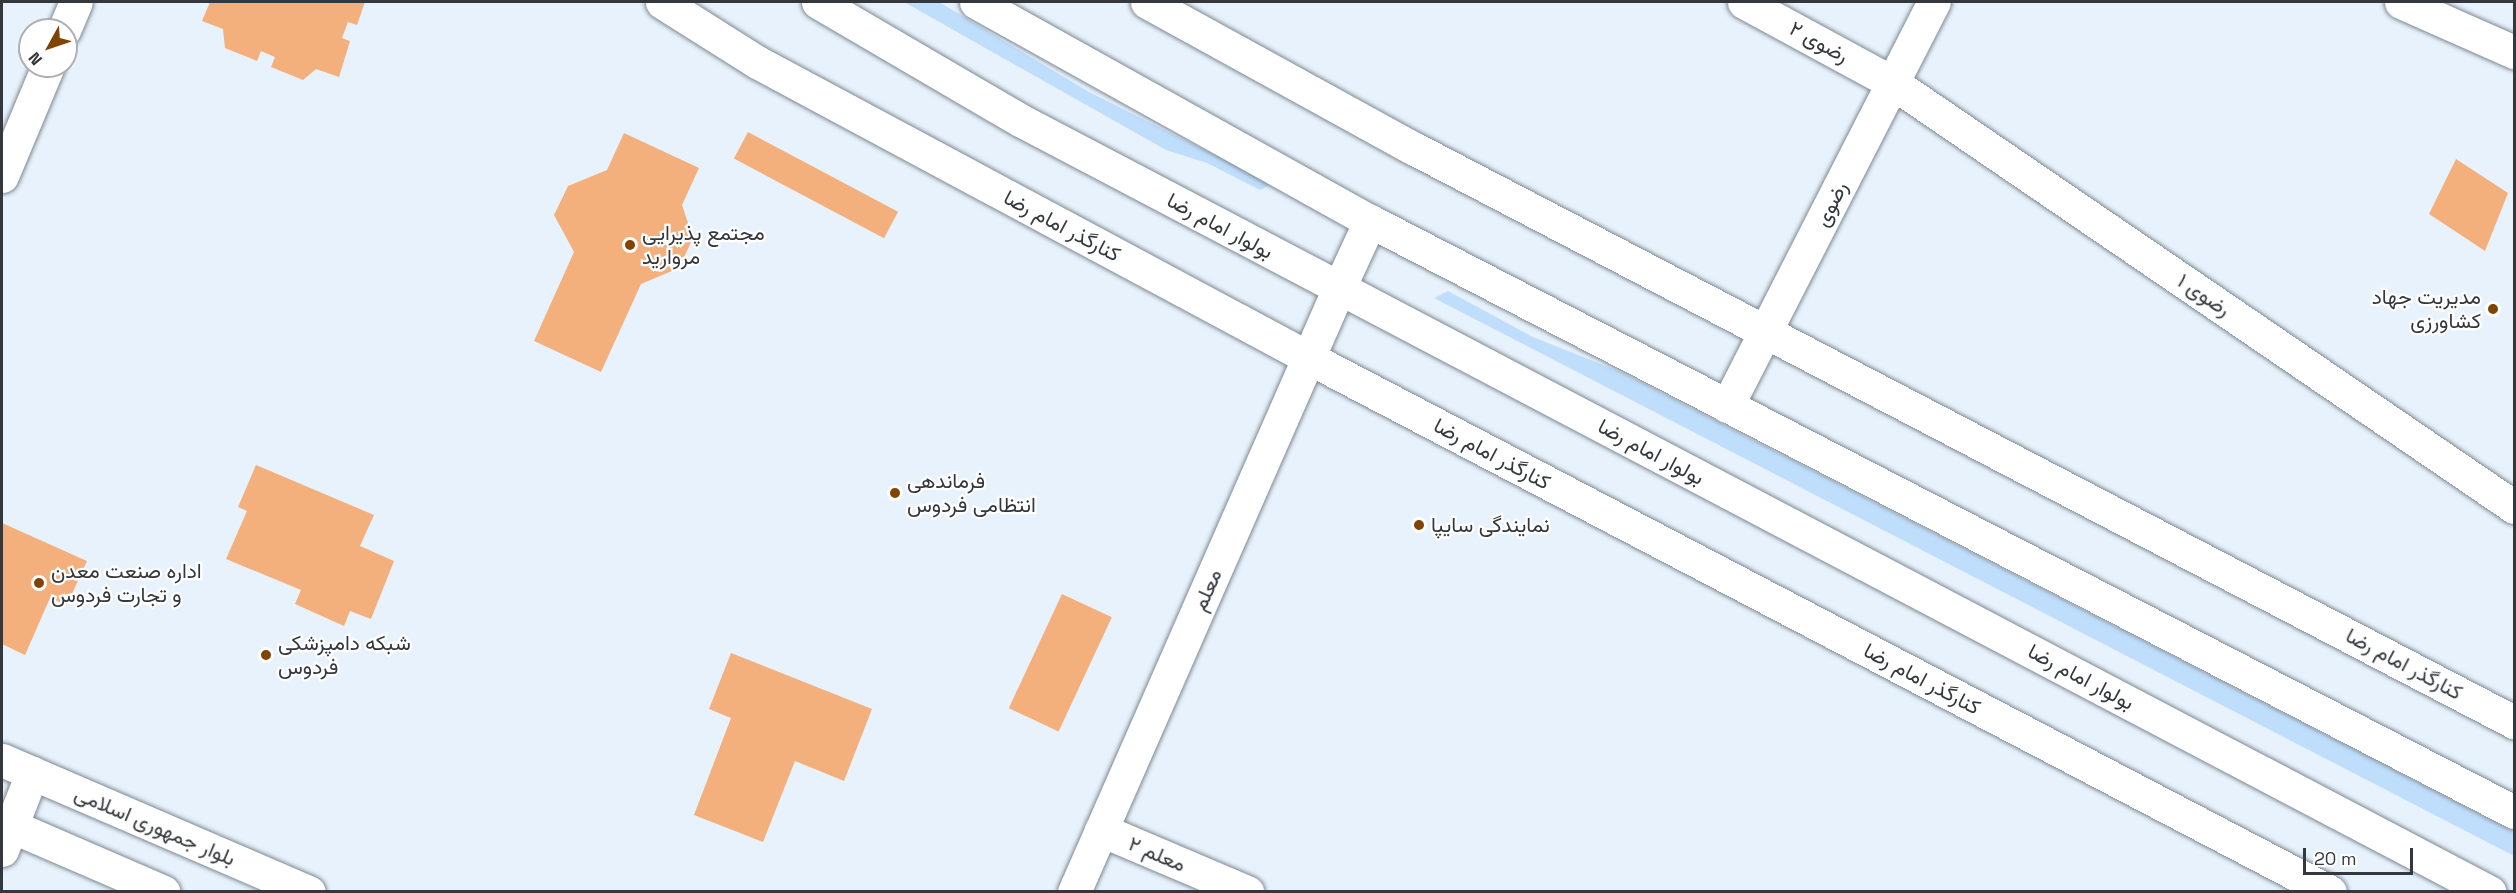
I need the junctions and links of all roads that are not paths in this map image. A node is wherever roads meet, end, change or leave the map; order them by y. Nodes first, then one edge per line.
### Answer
1 (76, 2) edge
2 (662, 2) edge
3 (818, 2) edge
4 (976, 2) edge
5 (1147, 2) edge
6 (1744, 2) edge
7 (1934, 2) edge
8 (2401, 2) edge
9 (69, 18) edge
10 (2514, 52) edge
11 (43, 78) edge
12 (1893, 83) junction
13 (4, 164) edge
14 (1370, 221) junction
15 (1339, 288) junction
16 (1765, 331) junction
17 (1309, 358) junction
18 (1727, 406) junction
19 (2514, 507) edge
20 (2514, 722) edge
21 (2, 760) edge
22 (32, 773) junction
23 (2514, 812) edge
24 (1101, 830) junction
25 (5, 833) edge
26 (164, 891) edge
27 (309, 891) edge
28 (1074, 891) edge
29 (1247, 891) edge
30 (2330, 891) edge
31 (2489, 891) edge

1 - 9 street
2 - 17 street, کنارگذر امام رضا
3 - 15 street, بولوار امام رضا
4 - 14 street
5 - 16 street, کنارگذر امام رضا
6 - 12 street, رضوی ۲
7 - 12 street, رضوی
8 - 10 street
11 - 13 street
12 - 16 street, رضوی
12 - 19 street, رضوی ۱
14 - 15 street, معلم
14 - 18 street
15 - 17 street, معلم
15 - 31 street, بولوار امام رضا
16 - 18 street, رضوی
16 - 20 street, کنارگذر امام رضا
17 - 24 street, معلم
17 - 30 street, کنارگذر امام رضا
18 - 23 street
21 - 22 street, بلوار جمهوری اسلامی
22 - 25 street
22 - 27 street, بلوار جمهوری اسلامی
24 - 28 street, معلم
24 - 29 street, معلم ۲
25 - 26 street

